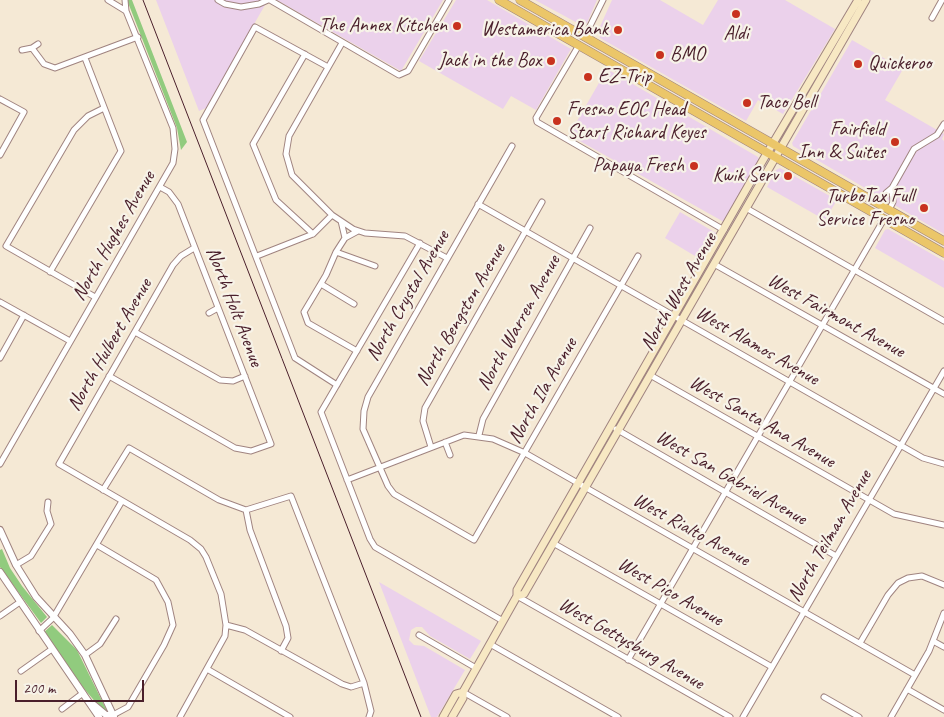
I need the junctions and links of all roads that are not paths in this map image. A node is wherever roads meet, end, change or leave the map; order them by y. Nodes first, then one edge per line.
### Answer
1 (108, 0) edge
2 (125, 0) edge
3 (218, 0) edge
4 (269, 0) edge
5 (449, 0) edge
6 (499, 0) edge
7 (520, 0) edge
8 (602, 0) edge
9 (858, 0) edge
10 (865, 0) edge
11 (942, 0) edge
12 (126, 11) junction
13 (932, 18) dead end
14 (552, 30) junction
15 (585, 36) junction
16 (138, 37) junction
17 (834, 40) junction
18 (342, 43) junction
19 (38, 44) dead end
20 (579, 45) junction
21 (32, 48) junction
22 (22, 50) dead end
23 (305, 54) junction
24 (619, 56) junction
25 (85, 58) junction
26 (328, 67) junction
27 (629, 73) junction
28 (823, 76) junction
29 (674, 87) junction
30 (0, 99) edge
31 (702, 103) junction
32 (682, 104) junction
33 (104, 108) junction
34 (944, 124) edge
35 (773, 144) junction
36 (512, 146) dead end
37 (781, 148) junction
38 (767, 154) junction
39 (0, 155) edge
40 (775, 158) junction
41 (160, 187) junction
42 (892, 188) junction
43 (838, 193) junction
44 (542, 202) dead end
45 (478, 204) junction
46 (880, 204) junction
47 (746, 208) junction
48 (889, 210) junction
49 (332, 215) junction
50 (884, 219) junction
51 (341, 220) junction
52 (590, 228) dead end
53 (724, 230) junction
54 (358, 231) junction
55 (525, 231) junction
56 (926, 231) junction
57 (313, 234) junction
58 (345, 238) junction
59 (944, 241) edge
60 (420, 243) junction
61 (194, 248) junction
62 (336, 252) junction
63 (944, 253) edge
64 (257, 256) junction
65 (638, 256) dead end
66 (446, 258) junction
67 (573, 258) junction
68 (714, 264) junction
69 (375, 266) dead end
70 (854, 270) junction
71 (50, 272) junction
72 (706, 277) junction
73 (321, 284) junction
74 (621, 286) junction
75 (96, 297) junction
76 (0, 302) edge
77 (354, 304) dead end
78 (218, 308) junction
79 (209, 313) dead end
80 (24, 315) junction
81 (678, 318) junction
82 (944, 321) edge
83 (822, 326) junction
84 (135, 332) junction
85 (70, 341) junction
86 (357, 351) junction
87 (0, 358) edge
88 (944, 371) edge
89 (650, 375) junction
90 (109, 376) junction
91 (245, 376) junction
92 (790, 382) junction
93 (338, 385) junction
94 (934, 389) junction
95 (944, 394) edge
96 (614, 429) junction
97 (479, 435) junction
98 (758, 437) junction
99 (445, 442) junction
100 (901, 445) junction
101 (431, 447) junction
102 (525, 453) junction
103 (450, 456) dead end
104 (0, 464) edge
105 (944, 464) edge
106 (380, 467) junction
107 (347, 480) junction
108 (581, 485) junction
109 (102, 490) junction
110 (725, 493) junction
111 (869, 500) junction
112 (122, 501) junction
113 (48, 502) dead end
114 (246, 510) junction
115 (944, 526) edge
116 (0, 530) edge
117 (2, 542) edge
118 (553, 543) junction
119 (97, 545) junction
120 (693, 548) junction
121 (836, 556) junction
122 (16, 565) junction
123 (0, 572) edge
124 (944, 585) edge
125 (517, 596) junction
126 (20, 602) junction
127 (661, 604) junction
128 (804, 611) junction
129 (944, 613) edge
130 (0, 616) edge
131 (53, 618) junction
132 (116, 619) dead end
133 (503, 621) junction
134 (226, 626) junction
135 (39, 631) junction
136 (419, 635) dead end
137 (933, 641) junction
138 (860, 643) junction
139 (490, 644) junction
140 (944, 647) edge
141 (52, 649) junction
142 (281, 651) junction
143 (85, 655) junction
144 (628, 660) junction
145 (772, 667) junction
146 (476, 668) junction
147 (207, 669) junction
148 (21, 671) dead end
149 (916, 675) junction
150 (364, 683) junction
151 (907, 689) junction
152 (463, 692) junction
153 (83, 693) junction
154 (824, 697) dead end
155 (62, 709) dead end
156 (494, 710) junction
157 (944, 710) edge
158 (446, 715) edge
159 (113, 716) edge
160 (181, 716) edge
161 (99, 717) edge
162 (290, 717) edge
163 (369, 717) edge
164 (452, 717) edge
165 (491, 717) edge
166 (507, 717) edge
167 (618, 717) edge
168 (730, 717) edge
169 (743, 717) edge
170 (859, 717) edge
171 (891, 717) edge

1 - 12 street
2 - 12 street
3 - 4 street
4 - 18 street
5 - 18 street
6 - 14 main road
7 - 15 main road
8 - 15 street
9 - 17 main road, North West Avenue
10 - 28 main road, North West Avenue
11 - 13 street
12 - 16 street, North Hughes Avenue
14 - 15 main road
14 - 20 main road
15 - 24 main road
16 - 25 street
16 - 41 street, North Hughes Avenue
17 - 28 main road
17 - 35 main road, North West Avenue
18 - 26 street
19 - 21 street
20 - 24 main road
20 - 27 main road
20 - 53 street
21 - 22 street
21 - 25 street
23 - 26 street
23 - 57 street
23 - 64 street
24 - 29 main road
25 - 33 street
26 - 49 street
27 - 29 main road
27 - 32 main road
28 - 37 main road, North West Avenue
29 - 31 main road
30 - 39 street
31 - 32 main road
31 - 35 main road
32 - 38 main road
33 - 71 street
33 - 71 street
34 - 42 street
35 - 37 main road
35 - 38 main road, North West Avenue
36 - 45 street, North Crystal Avenue
37 - 40 main road, North West Avenue
37 - 46 main road
38 - 40 main road
38 - 53 main road, North West Avenue
40 - 43 main road
40 - 47 main road, North West Avenue
41 - 61 street, North Holt Avenue
41 - 75 street, North Hughes Avenue
42 - 46 street
42 - 48 street
43 - 48 main road
43 - 50 main road
44 - 55 street, North Bengston Avenue
45 - 55 street, West Alamos Avenue
45 - 66 street, North Crystal Avenue
46 - 48 main road
47 - 68 main road, North West Avenue
47 - 70 street
48 - 56 main road
49 - 51 street
49 - 57 street
50 - 56 main road
50 - 63 main road
50 - 70 street
51 - 54 street
51 - 58 street
52 - 67 street, North Warren Avenue
53 - 72 main road
53 - 81 main road, North West Avenue
54 - 58 street
54 - 60 street
55 - 67 street, West Alamos Avenue
55 - 101 street, North Bengston Avenue
56 - 59 main road
57 - 64 street
58 - 62 street
60 - 66 street
60 - 86 street
61 - 78 street, North Holt Avenue
61 - 84 street, North Hulbert Avenue
62 - 69 street
62 - 73 street
64 - 93 street
65 - 74 street, North Ila Avenue
66 - 106 street, North Crystal Avenue
67 - 74 street, West Alamos Avenue
67 - 97 street, North Warren Avenue
68 - 72 main road, North West Avenue
68 - 83 street, West Fairmont Avenue
70 - 82 street
70 - 83 street
71 - 75 street
72 - 81 main road, North West Avenue
73 - 77 street
73 - 86 street
74 - 81 street, West Alamos Avenue
74 - 102 street, North Ila Avenue
75 - 85 street, North Hughes Avenue
76 - 80 street
78 - 79 street
78 - 91 street, North Holt Avenue
80 - 85 street
80 - 87 street
81 - 89 main road, North West Avenue
81 - 92 street, West Alamos Avenue
81 - 96 main road, North West Avenue
83 - 92 street
83 - 94 street, West Fairmont Avenue
84 - 90 street, North Hulbert Avenue
84 - 91 street
85 - 104 street, North Hughes Avenue
86 - 93 street
88 - 94 street, North Teilman Avenue
89 - 96 main road, North West Avenue
89 - 98 street, West Santa Ana Avenue
90 - 91 street, North Holt Avenue
90 - 109 street, North Hulbert Avenue
92 - 98 street
92 - 100 street, West Alamos Avenue
93 - 107 street
94 - 95 street, West Fairmont Avenue
94 - 100 street, North Teilman Avenue
96 - 108 main road, North West Avenue
96 - 110 street, West San Gabriel Avenue
97 - 99 street, West Rialto Avenue
97 - 102 street, West Rialto Avenue
98 - 110 street
98 - 111 street, West Santa Ana Avenue
99 - 101 street, West Rialto Avenue
99 - 103 street
100 - 105 street, West Alamos Avenue
100 - 111 street, North Teilman Avenue
101 - 106 street, West Rialto Avenue
102 - 106 street, North Ila Avenue
102 - 108 street, West Rialto Avenue
106 - 107 street, West Rialto Avenue
107 - 133 street
108 - 118 main road, North West Avenue
108 - 120 street, West Rialto Avenue
108 - 125 main road, North West Avenue
109 - 112 street
109 - 114 street
110 - 120 street
110 - 121 street, West San Gabriel Avenue
111 - 115 street, West Santa Ana Avenue
111 - 121 street, North Teilman Avenue
112 - 119 street
112 - 134 street
113 - 122 street
114 - 142 street
114 - 150 street
116 - 117 street
117 - 122 street
118 - 125 main road, North West Avenue
118 - 127 street, West Pico Avenue
119 - 131 street
119 - 159 street
120 - 127 street
120 - 128 street, West Rialto Avenue
121 - 128 street, North Teilman Avenue
122 - 131 street
123 - 126 street
124 - 138 street
125 - 133 main road, North West Avenue
125 - 144 street, West Gettysburg Avenue
126 - 130 street
126 - 135 street
127 - 144 street
127 - 145 street, West Pico Avenue
128 - 138 street, West Rialto Avenue
128 - 145 street, North Teilman Avenue
129 - 137 street
131 - 135 street
131 - 143 street
132 - 143 street
133 - 139 main road, North West Avenue
134 - 142 street
134 - 147 street
135 - 141 street
136 - 146 street
137 - 140 street
137 - 149 street
138 - 149 street, West Rialto Avenue
139 - 146 main road, North West Avenue
139 - 167 street
141 - 148 street
141 - 153 street
142 - 150 street
143 - 159 street
144 - 168 street, West Gettysburg Avenue
145 - 169 street, North Teilman Avenue
146 - 152 main road, North West Avenue
147 - 160 street
147 - 162 street
149 - 151 street
150 - 163 street
151 - 157 street
151 - 171 street
152 - 156 street
152 - 158 main road, North West Avenue
152 - 164 main road, North West Avenue
153 - 155 street
153 - 159 street
153 - 161 street
154 - 170 street
156 - 165 street
156 - 166 street

